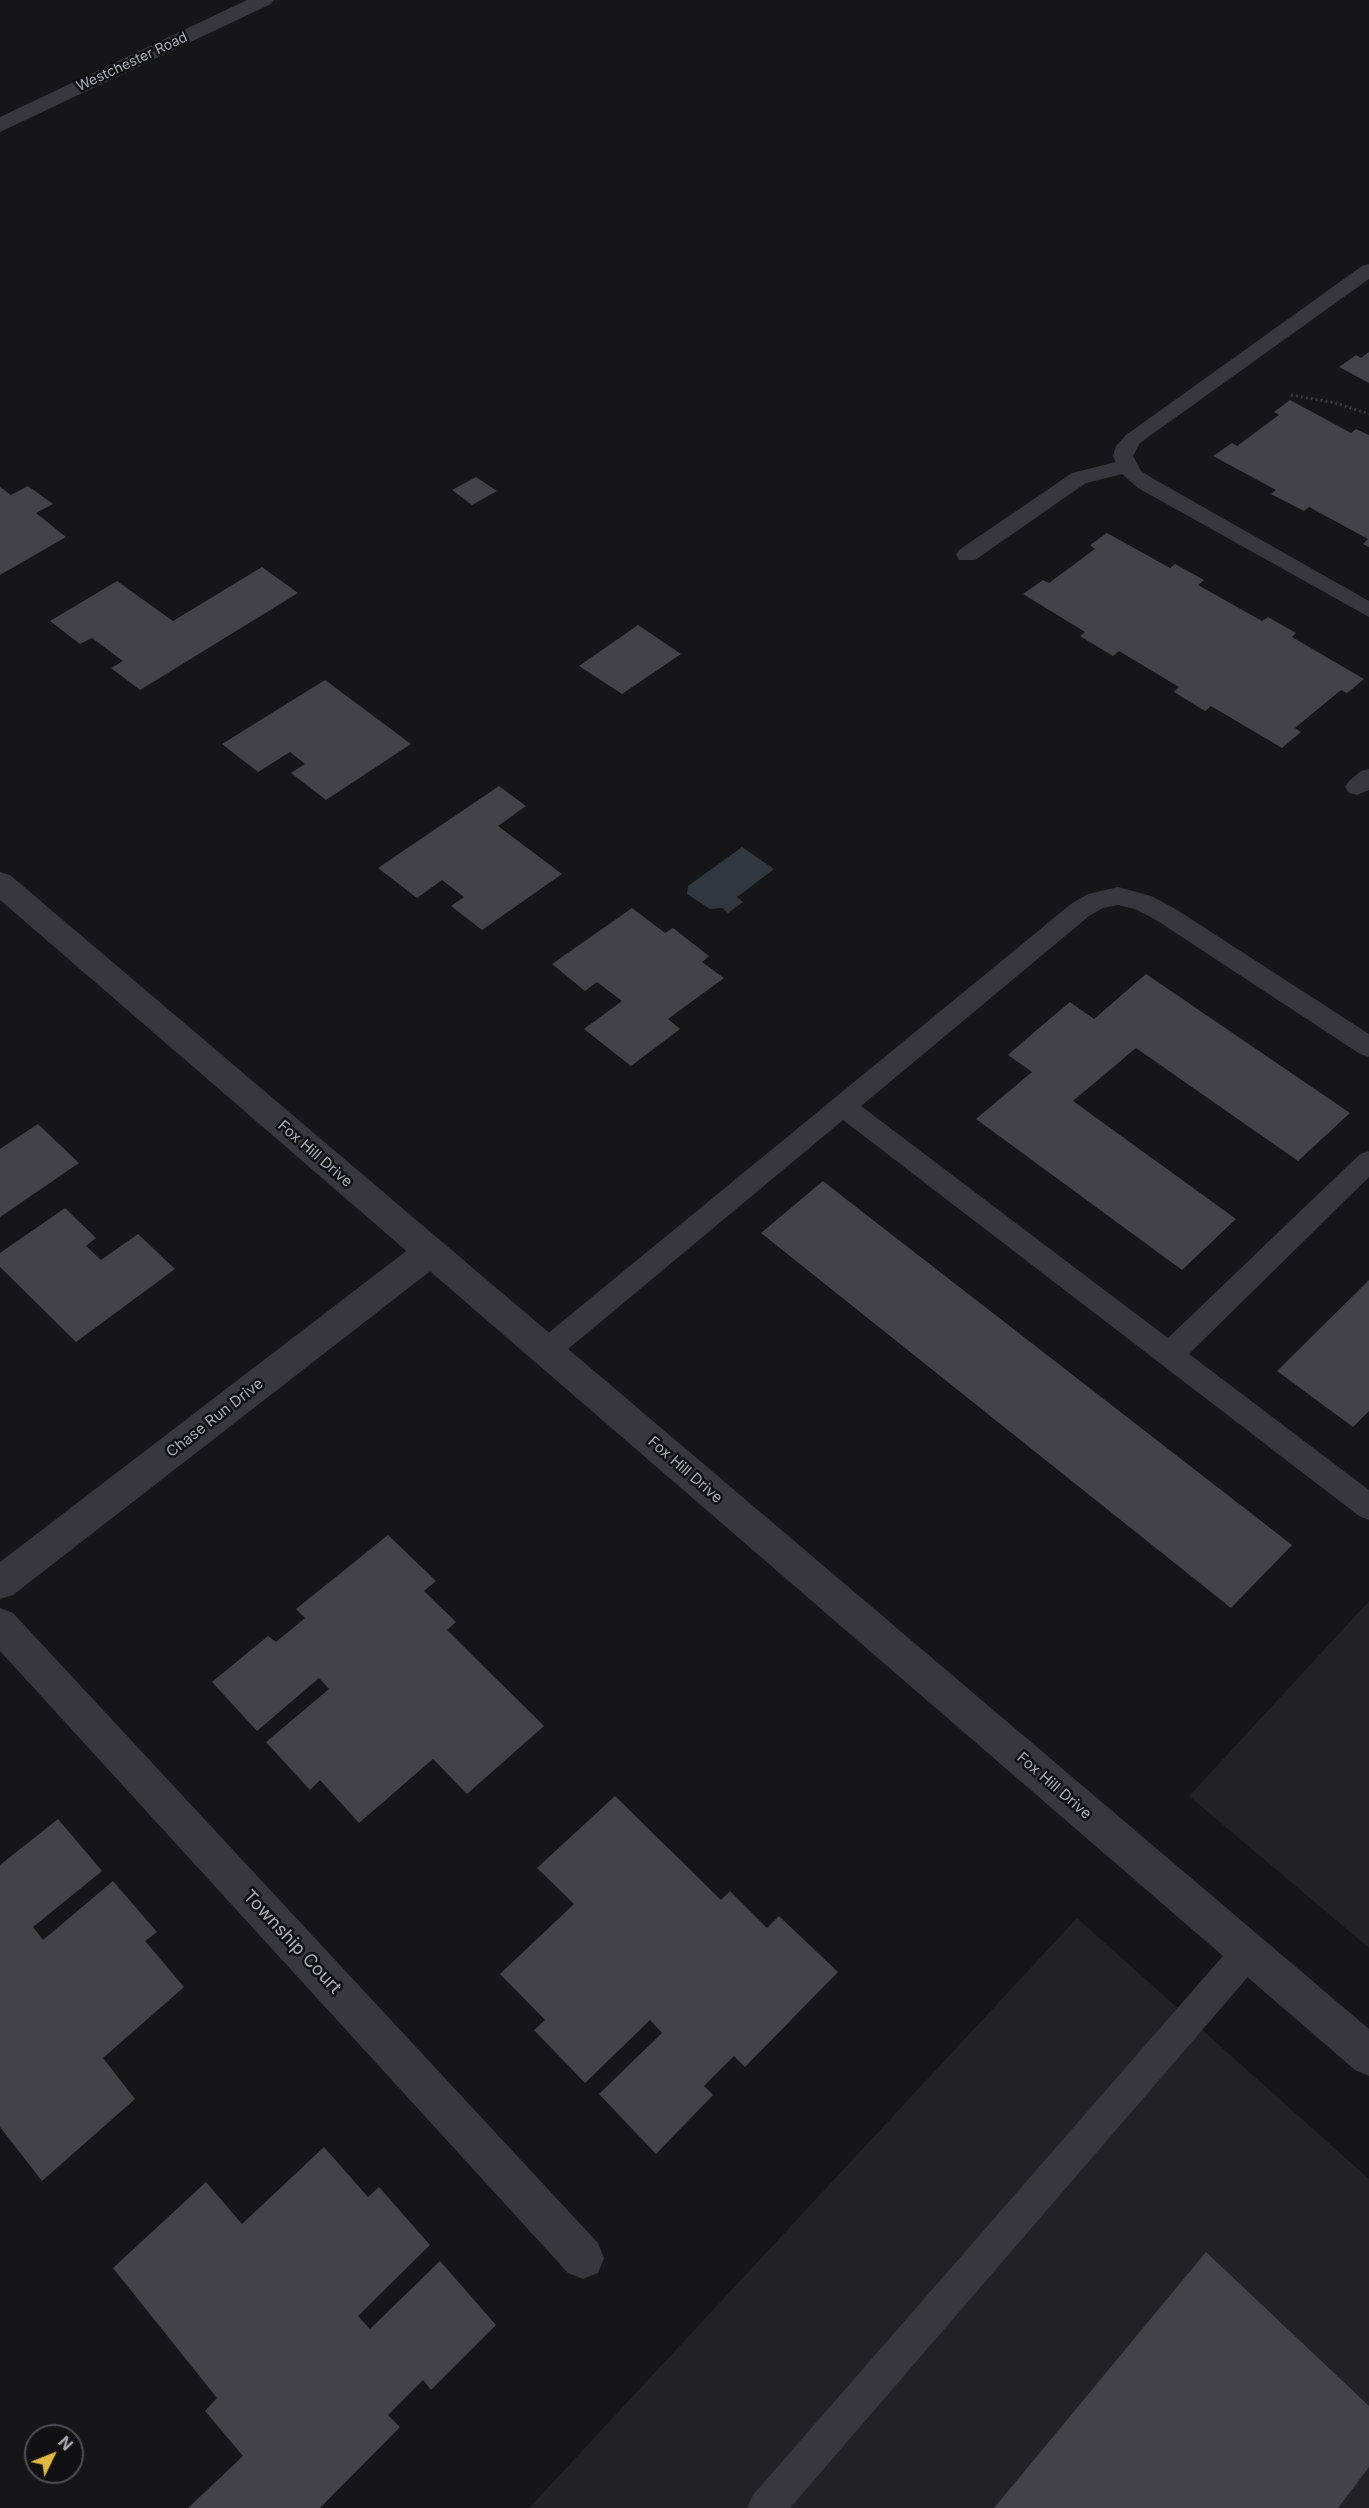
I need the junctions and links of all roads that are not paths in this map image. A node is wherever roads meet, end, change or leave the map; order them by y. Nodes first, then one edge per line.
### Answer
1 (264, 0) edge
2 (0, 124) edge
3 (1369, 270) edge
4 (1126, 466) junction
5 (967, 555) dead end
6 (1369, 610) edge
7 (0, 883) edge
8 (1369, 1047) edge
9 (843, 1106) junction
10 (1369, 1161) edge
11 (430, 1252) junction
12 (546, 1351) junction
13 (1169, 1355) junction
14 (1369, 1507) edge
15 (0, 1583) edge
16 (0, 1625) edge
17 (1248, 1952) junction
18 (1369, 2056) edge
19 (583, 2258) dead end
20 (766, 2508) edge

1 - 2 street, Westchester Road
3 - 4 lane
4 - 5 lane
4 - 6 lane
7 - 11 street, Fox Hill Drive
8 - 9 lane
9 - 12 lane
9 - 13 lane
10 - 13 lane
11 - 12 street, Fox Hill Drive
11 - 15 street, Chase Run Drive
12 - 17 street, Fox Hill Drive
13 - 14 lane
16 - 19 street, Township Court
17 - 18 street, Fox Hill Drive
17 - 20 lane

